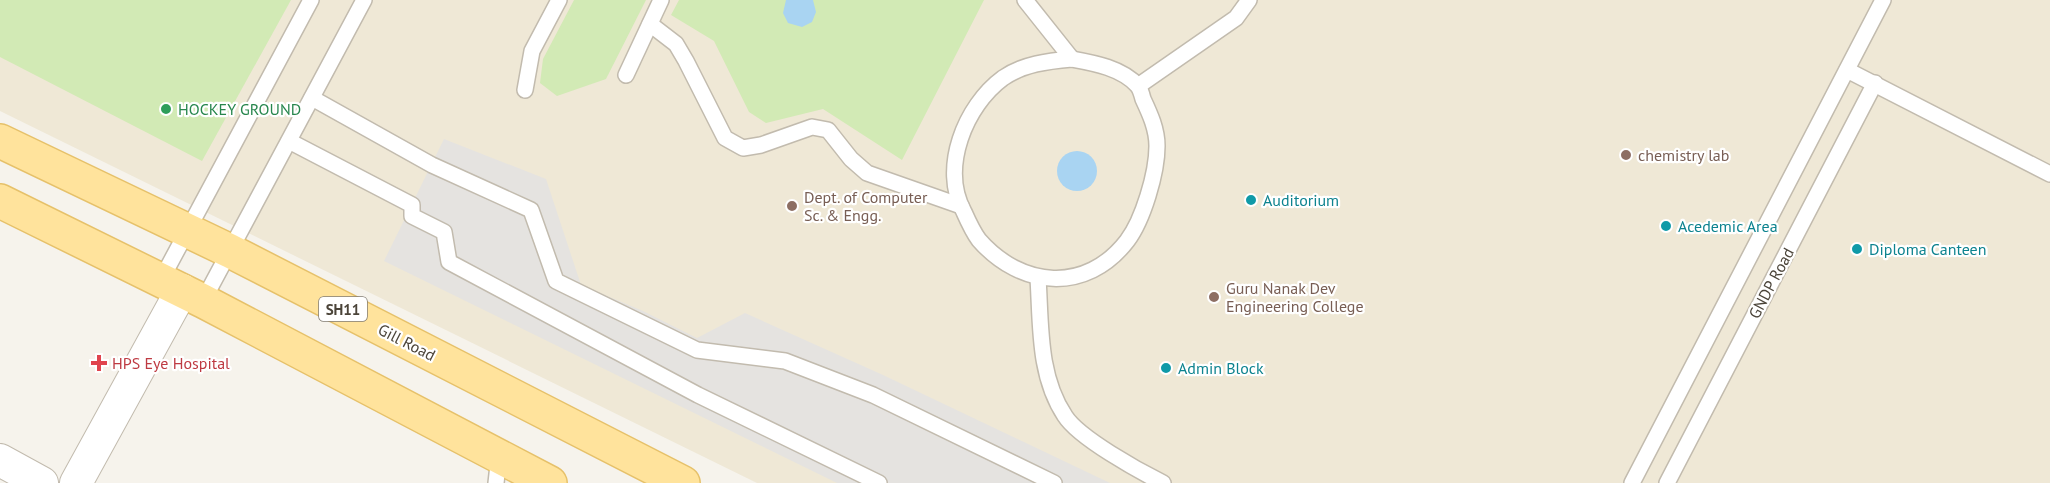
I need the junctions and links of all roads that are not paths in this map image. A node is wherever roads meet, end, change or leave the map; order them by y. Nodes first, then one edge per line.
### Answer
1 (311, 0) edge
2 (364, 0) edge
3 (558, 0) edge
4 (661, 0) edge
5 (1025, 0) edge
6 (1249, 0) edge
7 (1883, 0) edge
8 (650, 24) junction
9 (1072, 59) junction
10 (1847, 70) junction
11 (626, 75) dead end
12 (1875, 83) junction
13 (1138, 86) junction
14 (525, 90) dead end
15 (312, 98) junction
16 (0, 141) edge
17 (289, 141) junction
18 (2050, 174) edge
19 (0, 201) edge
20 (961, 206) junction
21 (186, 231) junction
22 (230, 251) junction
23 (1038, 278) junction
24 (182, 290) junction
25 (0, 460) edge
26 (497, 470) edge
27 (42, 483) edge
28 (76, 483) edge
29 (550, 483) edge
30 (683, 483) edge
31 (879, 483) edge
32 (1054, 483) edge
33 (1163, 483) edge
34 (1632, 483) edge
35 (1667, 483) edge

1 - 21 lane
2 - 15 lane
3 - 14 lane
4 - 8 lane
5 - 9 lane
6 - 13 lane
7 - 10 lane
8 - 11 lane
8 - 20 lane
9 - 13 lane
9 - 20 lane
10 - 12 lane
10 - 34 lane
12 - 18 lane
12 - 35 lane, GNDP Road
13 - 23 lane
15 - 17 lane
15 - 32 lane
16 - 21 main road, Gill Road / SH11
17 - 22 lane
17 - 31 lane
19 - 24 main road
20 - 23 lane
21 - 22 main road, Gill Road / SH11
21 - 24 lane
22 - 24 lane
22 - 30 main road, Gill Road / SH11
23 - 33 lane
24 - 26 main road
24 - 28 street
25 - 27 street
26 - 29 main road

